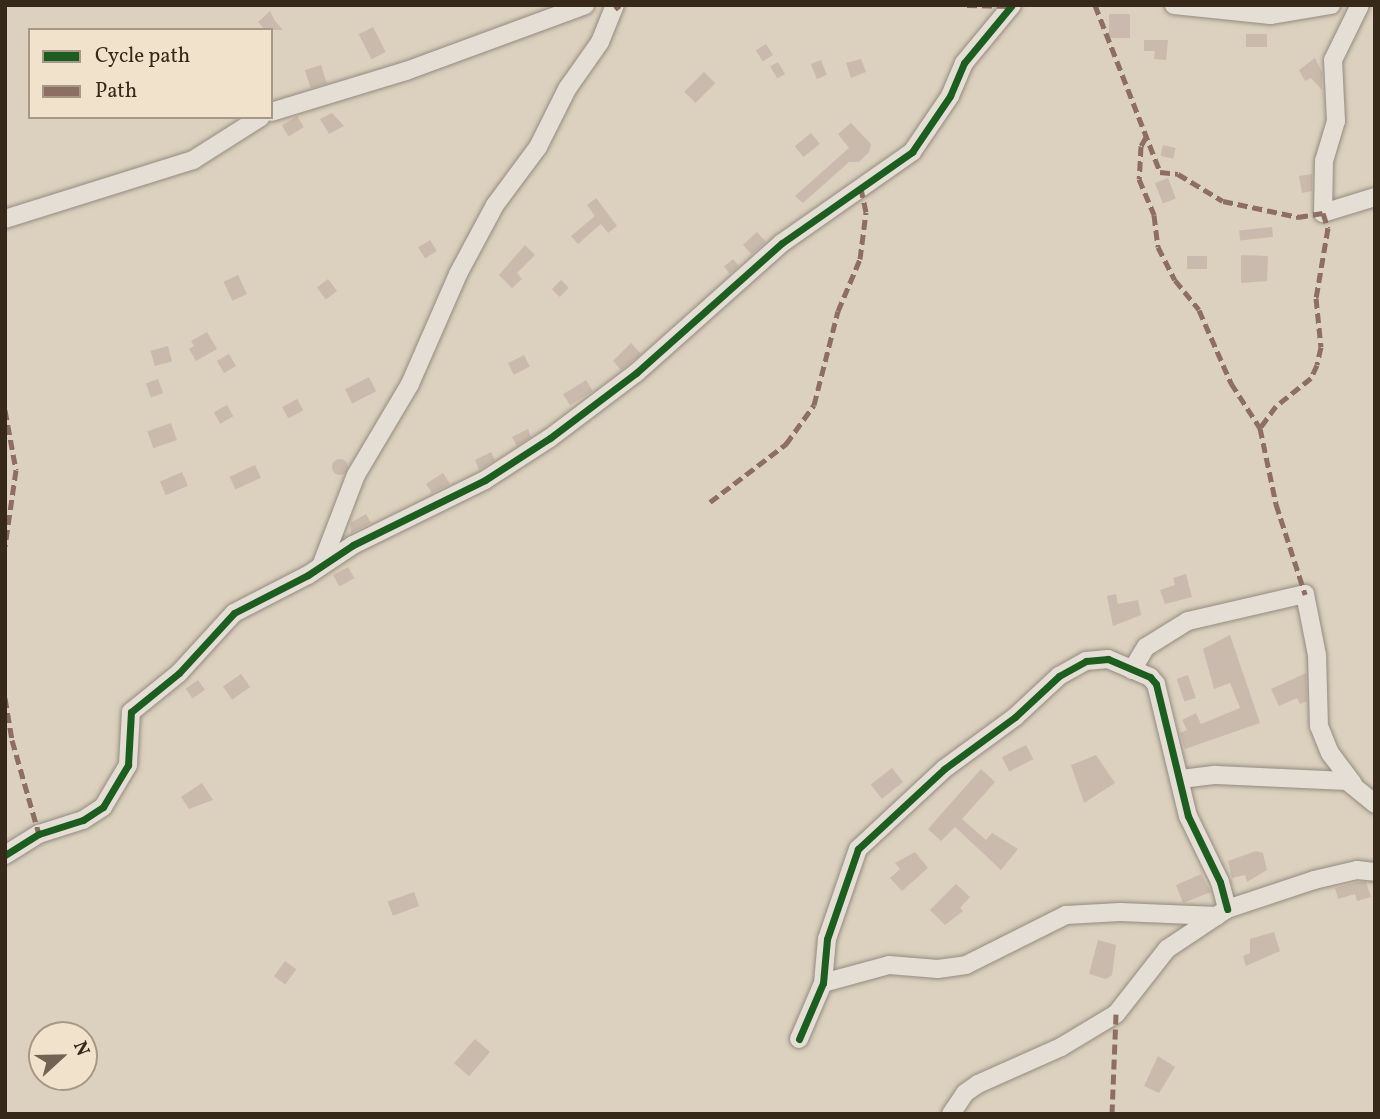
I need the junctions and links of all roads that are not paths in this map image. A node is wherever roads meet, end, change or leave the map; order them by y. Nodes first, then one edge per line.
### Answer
1 (585, 5) edge
2 (615, 5) edge
3 (1012, 5) edge
4 (1174, 5) edge
5 (1331, 5) edge
6 (1360, 5) edge
7 (273, 111) edge
8 (258, 119) edge
9 (1375, 197) edge
10 (5, 219) edge
11 (320, 566) junction
12 (1132, 670) junction
13 (1181, 779) junction
14 (1353, 783) junction
15 (1375, 804) edge
16 (5, 855) edge
17 (1375, 872) edge
18 (1222, 912) junction
19 (823, 983) junction
20 (799, 1039) dead end
21 (951, 1114) edge

1 - 7 street
2 - 11 street
3 - 11 street
4 - 5 street
6 - 9 street
8 - 10 street
11 - 16 street
12 - 13 street
12 - 14 street
12 - 19 street
13 - 14 street
13 - 18 street
14 - 15 street
17 - 18 street
18 - 19 street
18 - 21 street
19 - 20 street

